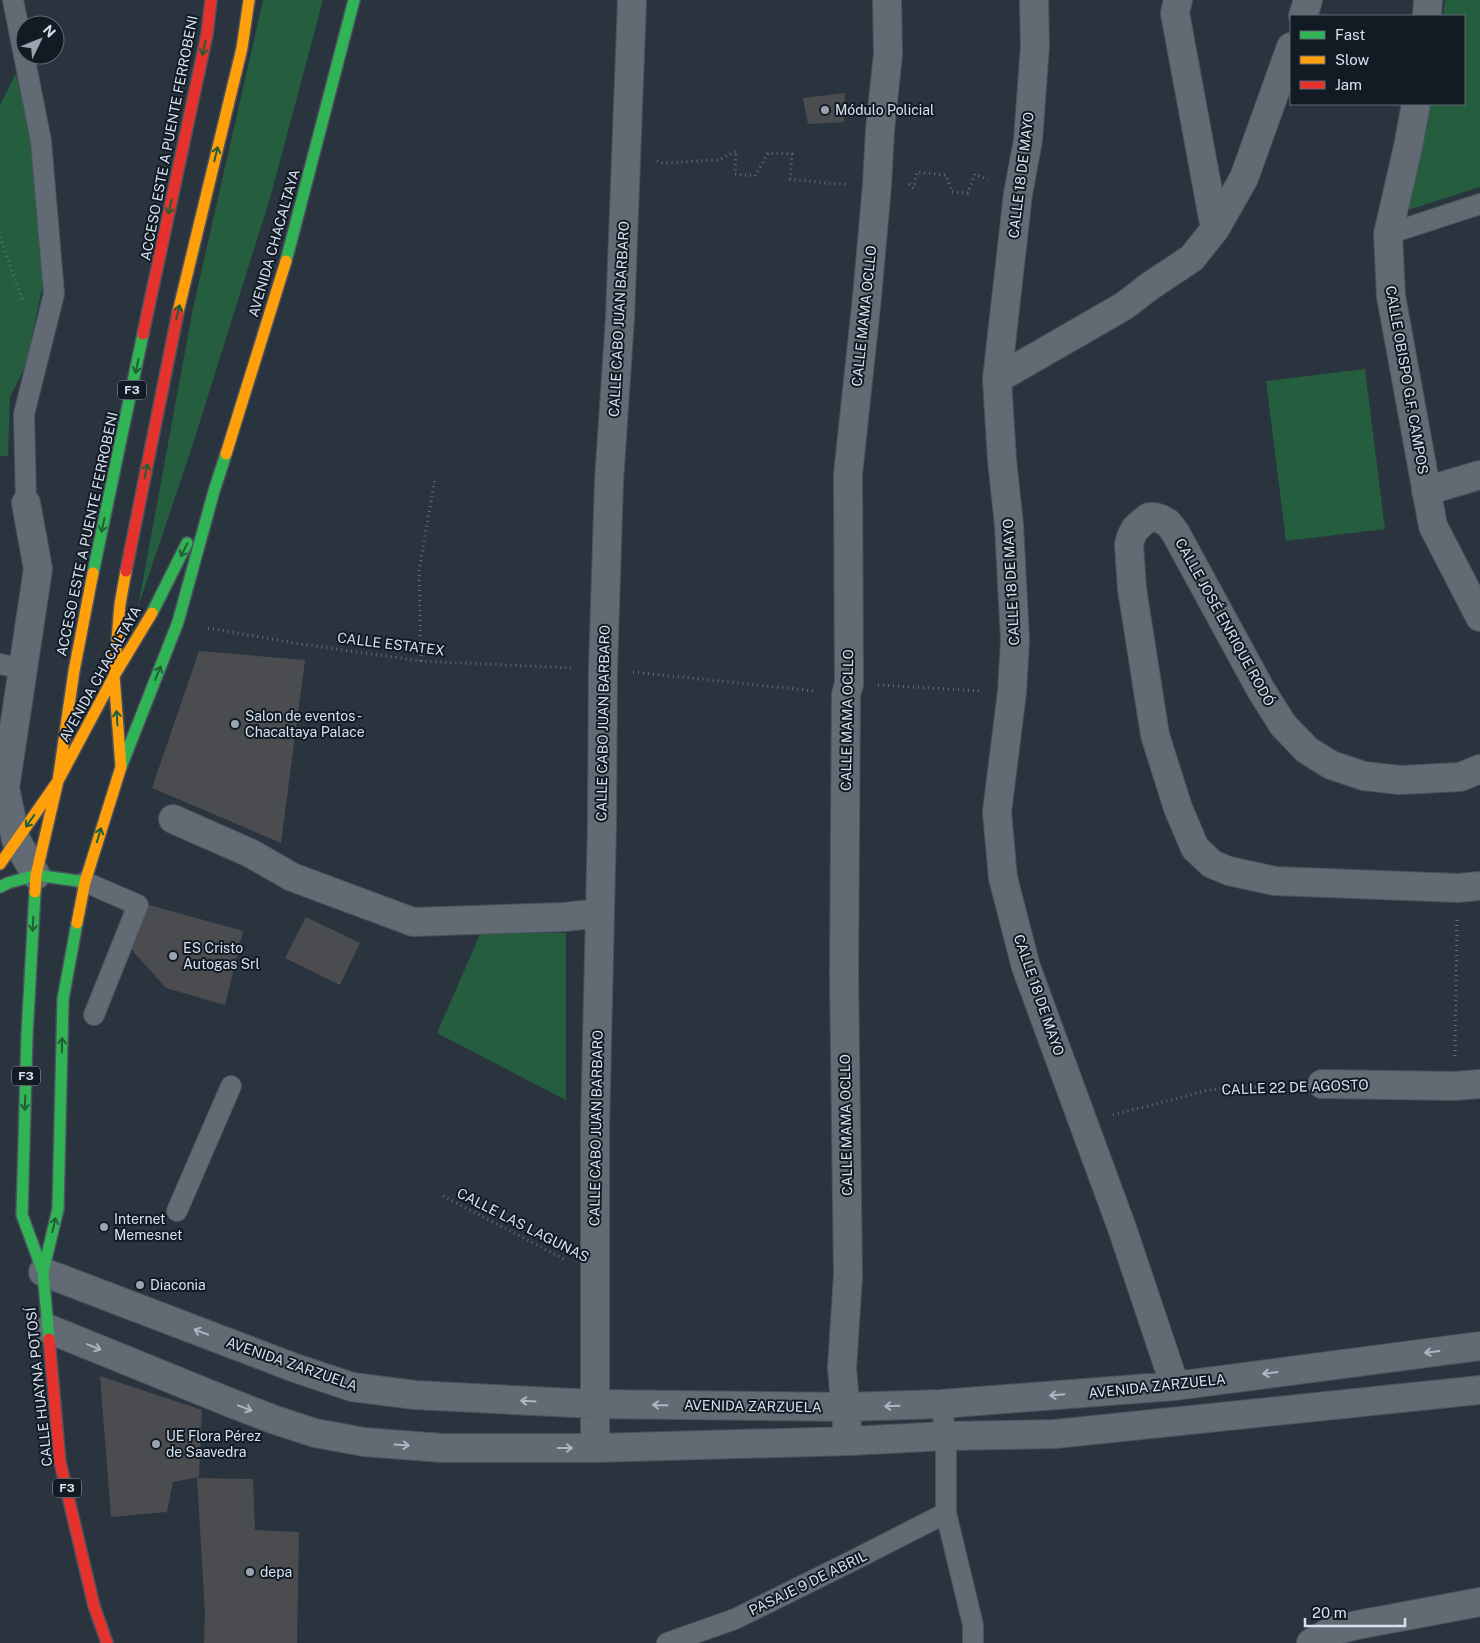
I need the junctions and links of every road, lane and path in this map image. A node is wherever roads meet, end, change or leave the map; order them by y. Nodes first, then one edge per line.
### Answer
1 (14, 0) edge
2 (211, 0) edge
3 (248, 0) edge
4 (354, 0) edge
5 (632, 0) edge
6 (887, 0) edge
7 (1034, 0) edge
8 (1178, 0) edge
9 (1308, 0) edge
10 (1428, 0) edge
11 (1302, 15) edge
12 (1426, 15) edge
13 (1290, 50) edge
14 (1416, 105) edge
15 (627, 148) junction
16 (885, 172) junction
17 (826, 184) dead end
18 (1018, 194) junction
19 (1480, 204) edge
20 (1216, 229) junction
21 (1388, 234) junction
22 (0, 237) edge
23 (54, 294) junction
24 (998, 379) junction
25 (1480, 475) edge
26 (435, 478) dead end
27 (214, 491) junction
28 (1426, 491) junction
29 (26, 503) joint
30 (1480, 617) edge
31 (178, 622) junction
32 (421, 661) junction
33 (12, 666) edge
34 (603, 669) junction
35 (114, 676) junction
36 (848, 689) junction
37 (1012, 692) junction
38 (121, 767) junction
39 (1480, 769) edge
40 (58, 781) junction
41 (173, 819) dead end
42 (16, 840) junction
43 (0, 864) edge
44 (36, 875) junction
45 (85, 882) junction
46 (0, 887) edge
47 (1469, 887) edge
48 (600, 913) junction
49 (94, 1015) dead end
50 (1322, 1084) joint
51 (1467, 1085) edge
52 (231, 1086) dead end
53 (1084, 1122) junction
54 (443, 1196) dead end
55 (177, 1211) dead end
56 (43, 1272) junction
57 (594, 1274) junction
58 (49, 1329) junction
59 (1480, 1346) edge
60 (1175, 1386) junction
61 (1480, 1390) edge
62 (594, 1404) junction
63 (941, 1404) junction
64 (845, 1407) junction
65 (946, 1436) junction
66 (850, 1441) junction
67 (595, 1448) junction
68 (946, 1513) junction
69 (1480, 1602) edge
70 (107, 1643) edge
71 (667, 1643) edge
72 (973, 1643) edge
73 (1311, 1643) edge

1 - 23 lane
2 -> 40 main road, ACCESO ESTE A PUENTE FERROBENI / F3
35 -> 3 main road, F3
4 - 27 main road, AVENIDA CHACALTAYA
5 - 15 street, CALLE CABO JUAN BARBARO
6 - 16 street, CALLE MAMA OCLLO
7 - 18 street, CALLE 18 DE MAYO
8 - 20 street
9 - 11 street
10 - 12 street
13 - 20 street
14 - 21 street, CALLE OBISPO G.F. CAMPOS
15 - 17 path
15 - 34 street, CALLE CABO JUAN BARBARO
16 - 18 path
16 - 36 street, CALLE MAMA OCLLO
18 - 24 street, CALLE 18 DE MAYO
19 - 21 lane
20 - 24 street
21 - 28 street, CALLE OBISPO G.F. CAMPOS
22 - 23 path
23 - 29 lane
24 - 37 street, CALLE 18 DE MAYO
25 - 28 street
26 - 32 path
27 - 31 main road, AVENIDA CHACALTAYA
27 -> 35 main road, AVENIDA CHACALTAYA
28 - 30 street, CALLE OBISPO G.F. CAMPOS
29 - 33 street
31 - 32 path, CALLE ESTATEX
38 -> 31 main road, AVENIDA CHACALTAYA
32 - 34 path, CALLE ESTATEX
33 - 42 street
34 - 36 path, CALLE ESTATEX
34 - 48 street, CALLE CABO JUAN BARBARO
38 -> 35 main road, F3
35 - 40 main road, AVENIDA CHACALTAYA
36 - 37 path, CALLE ESTATEX
36 - 64 street, CALLE MAMA OCLLO
37 - 53 street, CALLE 18 DE MAYO
45 -> 38 main road, CALLE HUAYNA POTOSÍ / F3
39 - 47 street, CALLE JOSÉ ENRIQUE RODÓ
40 -> 42 main road, AVENIDA CHACALTAYA
40 - 44 main road, CALLE HUAYNA POTOSÍ / F3
41 - 48 street
42 - 43 main road, AVENIDA CHACALTAYA
42 - 44 street
44 - 45 main road
44 - 46 main road
44 -> 56 main road, CALLE HUAYNA POTOSÍ / F3
45 - 49 lane
56 -> 45 main road, CALLE HUAYNA POTOSÍ / F3
47 - 51 path
48 - 57 street, CALLE CABO JUAN BARBARO
50 - 51 street, CALLE 22 DE AGOSTO
50 - 53 path, CALLE 22 DE AGOSTO
52 - 55 lane
53 - 60 street, CALLE 18 DE MAYO
54 - 57 path, CALLE LAS LAGUNAS
56 - 58 main road, CALLE HUAYNA POTOSÍ / F3
62 -> 56 street, AVENIDA ZARZUELA
57 - 62 street, CALLE CABO JUAN BARBARO
58 -> 67 street
58 - 70 main road, CALLE HUAYNA POTOSÍ / F3
59 -> 60 street, AVENIDA ZARZUELA
60 -> 63 street, AVENIDA ZARZUELA
61 - 65 street
64 -> 62 street, AVENIDA ZARZUELA
62 - 67 street, CALLE CABO JUAN BARBARO
63 -> 64 street, AVENIDA ZARZUELA
63 - 65 lane
64 - 66 street, CALLE MAMA OCLLO
65 - 66 street
65 - 68 lane
66 - 67 street
68 - 71 lane, PASAJE 9 DE ABRIL
68 - 72 lane
69 - 73 street

